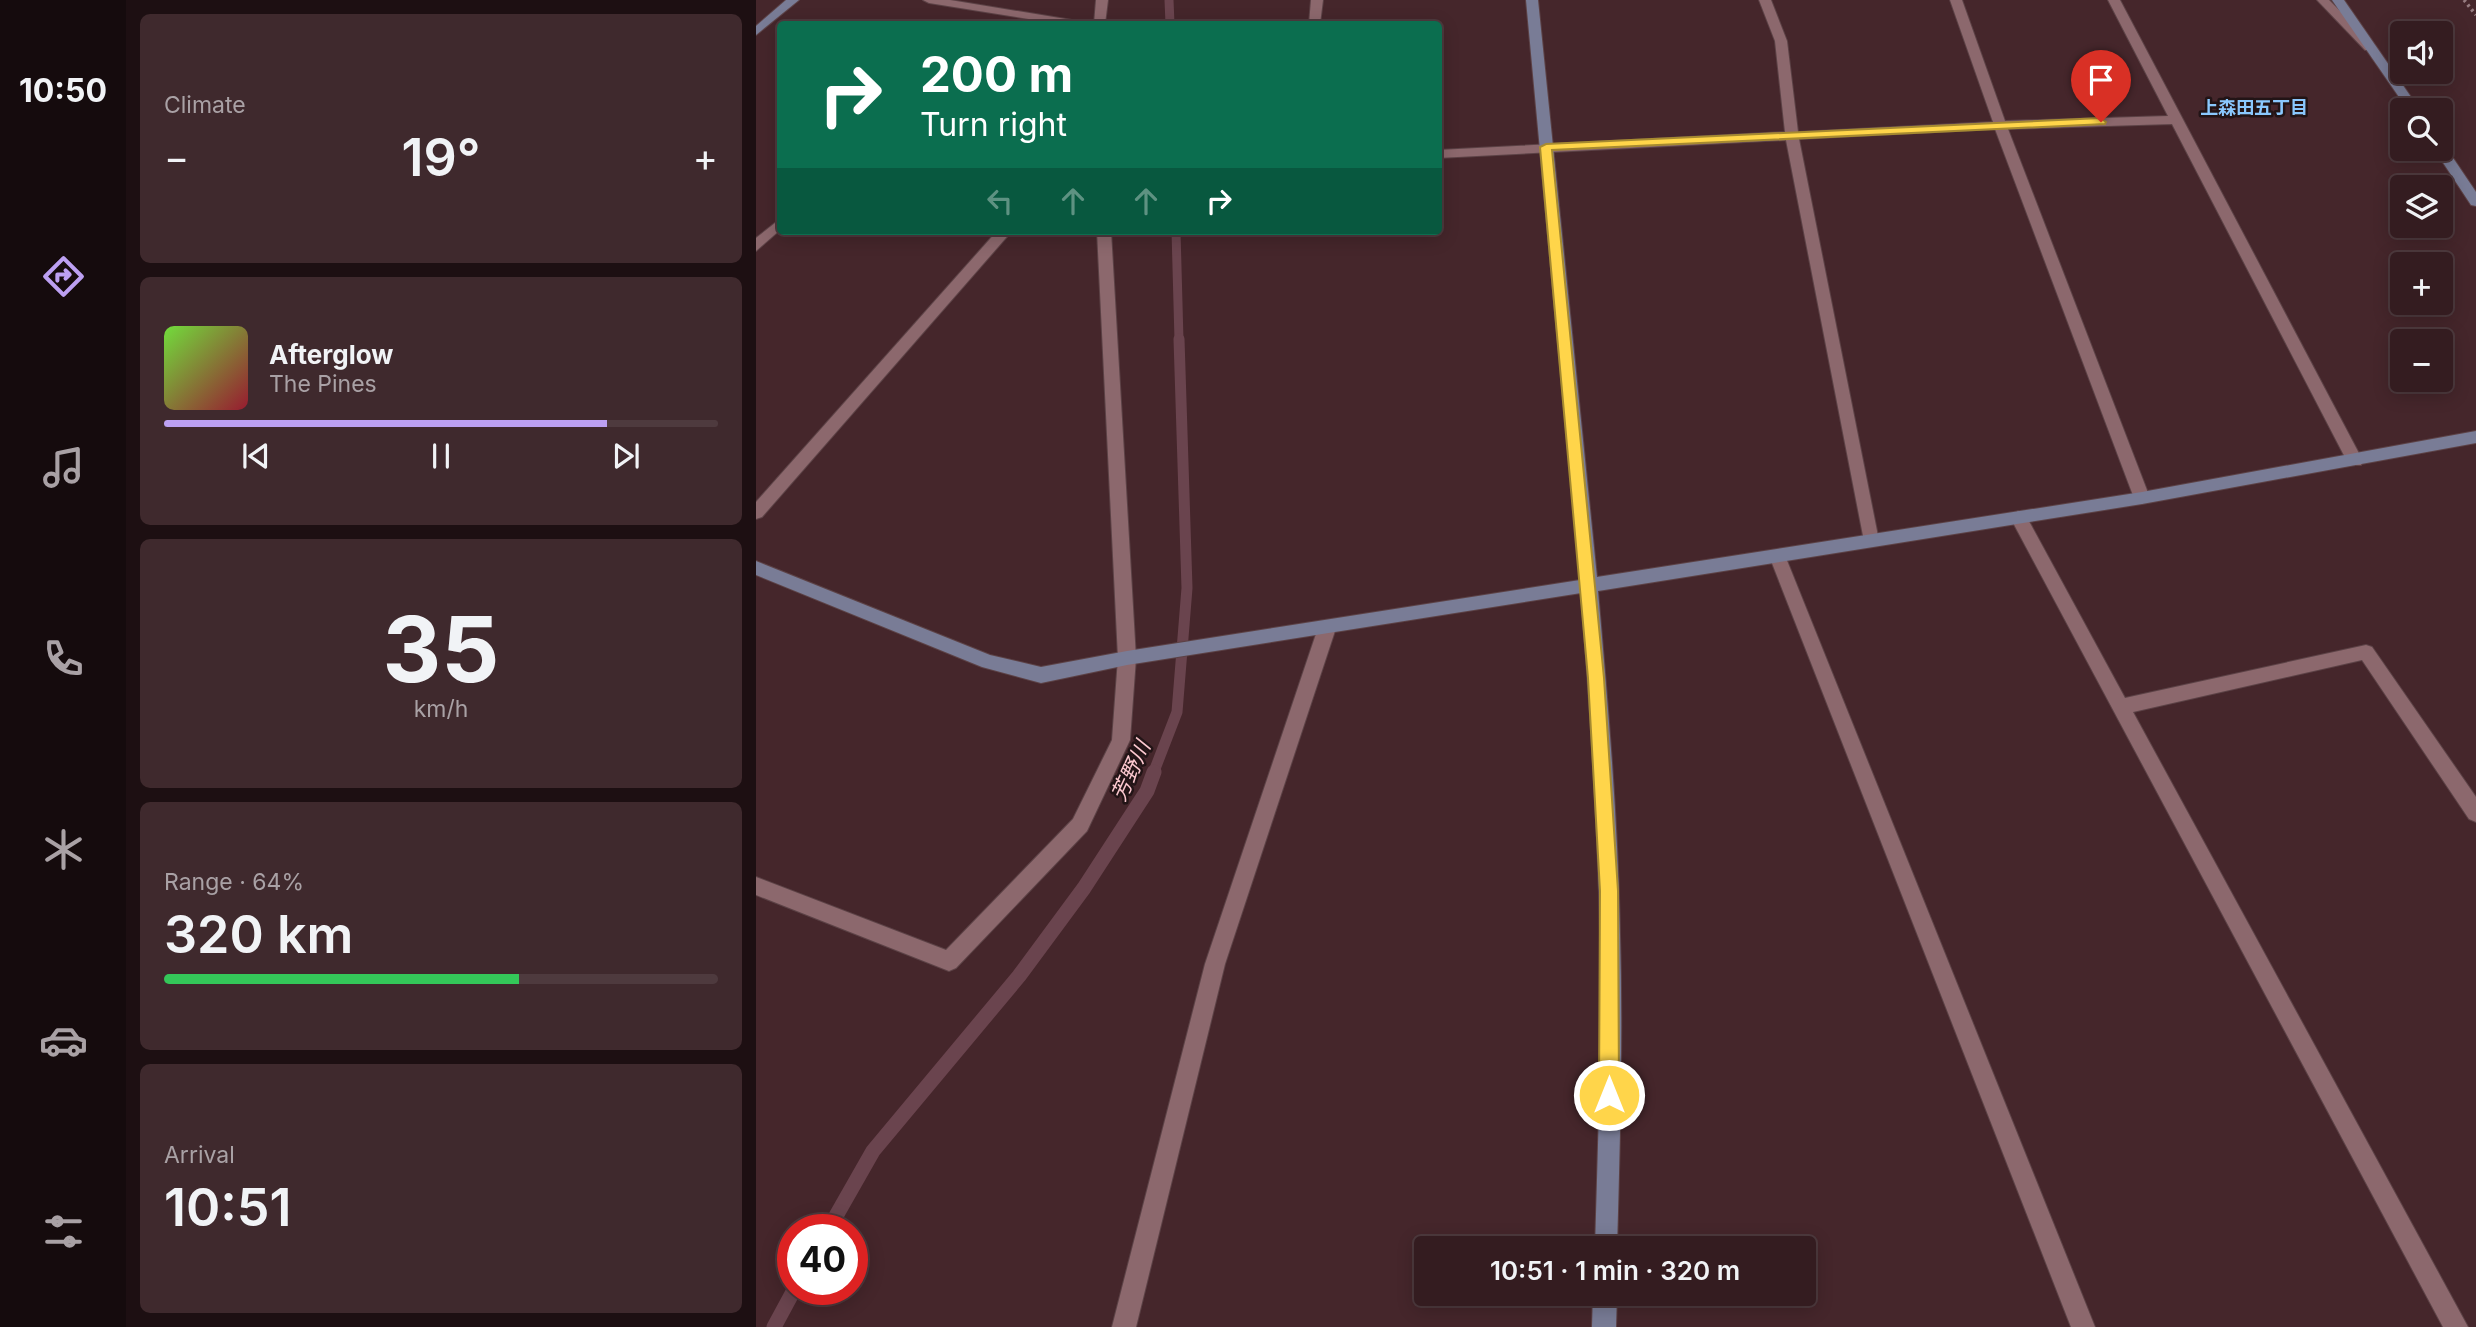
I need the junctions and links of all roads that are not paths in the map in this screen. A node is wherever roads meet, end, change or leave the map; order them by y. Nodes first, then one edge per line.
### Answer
1 (793, 0) edge
2 (929, 0) edge
3 (1102, 0) edge
4 (1317, 0) edge
5 (1532, 0) edge
6 (1765, 0) edge
7 (1956, 0) edge
8 (2114, 0) edge
9 (2323, 0) edge
10 (2338, 0) edge
11 (1002, 13) junction
12 (993, 21) edge
13 (1057, 21) edge
14 (1100, 21) edge
15 (1315, 21) edge
16 (756, 32) edge
17 (2376, 55) junction
18 (2406, 98) edge
19 (2176, 120) junction
20 (2000, 125) junction
21 (1792, 135) junction
22 (1546, 147) junction
23 (1442, 154) edge
24 (2448, 161) edge
25 (2476, 202) edge
26 (777, 226) edge
27 (1001, 235) edge
28 (1104, 235) edge
29 (756, 246) edge
30 (2476, 437) edge
31 (2355, 461) junction
32 (2142, 498) junction
33 (756, 513) edge
34 (2018, 517) junction
35 (1871, 541) junction
36 (1778, 558) junction
37 (756, 568) edge
38 (1589, 585) junction
39 (1327, 628) junction
40 (1127, 658) junction
41 (2121, 707) junction
42 (2476, 813) edge
43 (756, 886) edge
44 (1606, 1236) edge
45 (1605, 1306) edge
46 (1124, 1327) edge
47 (1604, 1327) edge
48 (2083, 1327) edge
49 (2456, 1327) edge

1 - 16 street
2 - 11 street
3 - 14 street
4 - 15 street
5 - 22 street
6 - 21 street
7 - 20 street
8 - 19 street
9 - 17 street
10 - 17 street
11 - 12 street
11 - 13 street
17 - 18 street
19 - 20 street
19 - 31 street
20 - 21 street
20 - 32 street
21 - 22 street
21 - 35 street
22 - 23 street
22 - 38 street
24 - 25 street
26 - 29 street
27 - 33 street
28 - 40 street
30 - 31 street
31 - 32 street
32 - 34 street
34 - 35 street
34 - 41 street
35 - 36 street
36 - 38 street
36 - 48 street
37 - 40 street
38 - 39 street
38 - 44 street
39 - 40 street
39 - 46 street
40 - 43 street
41 - 42 street
41 - 49 street
45 - 47 street

